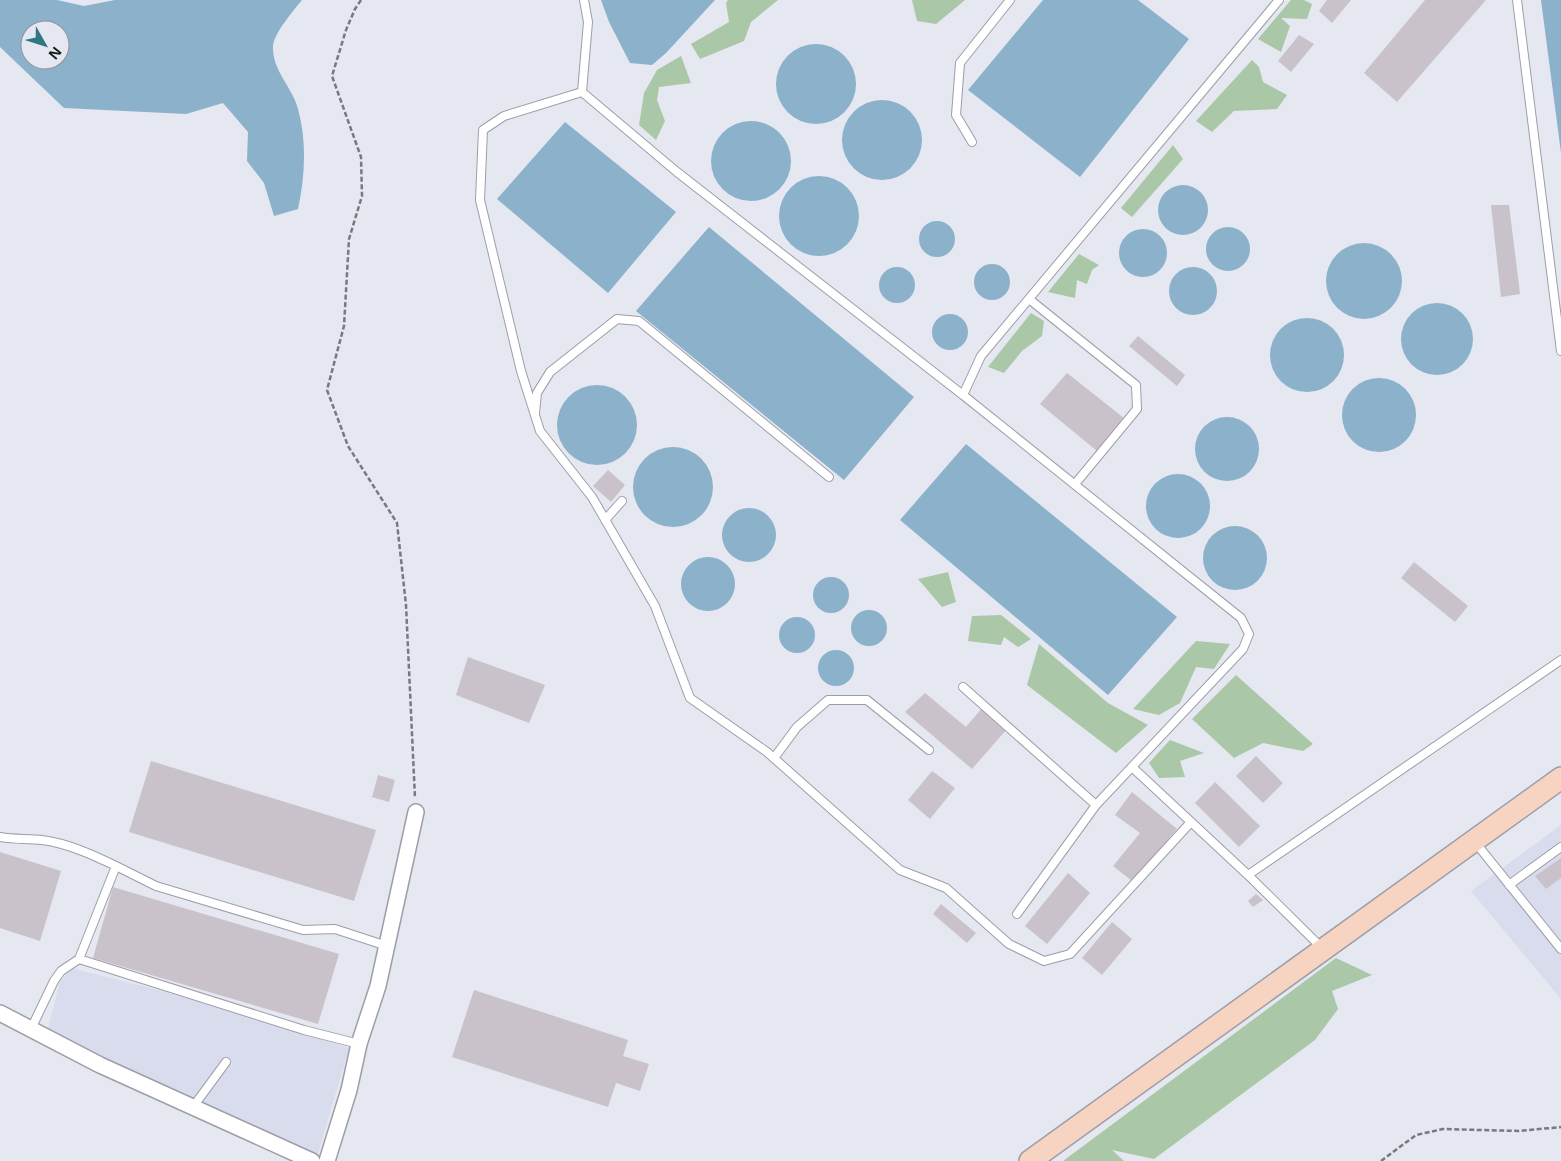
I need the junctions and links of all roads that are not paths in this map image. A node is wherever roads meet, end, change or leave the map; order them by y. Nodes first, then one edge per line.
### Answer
1 (584, 0) edge
2 (1010, 0) edge
3 (1279, 0) edge
4 (1517, 0) edge
5 (582, 92) junction
6 (972, 142) dead end
7 (1030, 299) junction
8 (1561, 351) edge
9 (964, 395) junction
10 (535, 417) junction
11 (829, 477) dead end
12 (1075, 484) junction
13 (622, 501) dead end
14 (605, 520) junction
15 (1561, 660) edge
16 (963, 687) dead end
17 (929, 750) dead end
18 (774, 758) junction
19 (1132, 767) junction
20 (1561, 778) edge
21 (1096, 805) junction
22 (416, 812) road end
23 (1191, 822) junction
24 (0, 837) edge
25 (1474, 841) junction
26 (1561, 847) edge
27 (116, 866) junction
28 (1248, 875) junction
29 (1509, 885) junction
30 (1017, 914) dead end
31 (387, 946) junction
32 (1323, 949) junction
33 (1561, 950) edge
34 (79, 959) junction
35 (0, 1013) edge
36 (32, 1029) junction
37 (359, 1044) junction
38 (226, 1062) dead end
39 (193, 1107) junction
40 (312, 1161) edge
41 (327, 1161) edge
42 (1030, 1161) edge

1 - 5 lane
2 - 6 lane
3 - 7 lane
4 - 8 lane
5 - 9 lane
5 - 10 lane
7 - 9 lane
7 - 12 lane
9 - 12 lane
10 - 11 lane
10 - 14 lane
12 - 19 lane
13 - 14 lane
14 - 18 lane
15 - 28 lane
16 - 21 lane
17 - 18 lane
18 - 23 lane
19 - 21 lane
19 - 23 lane
20 - 25 street
21 - 30 lane
22 - 31 street
23 - 28 lane
24 - 27 lane
25 - 29 lane
25 - 32 street
26 - 29 lane
27 - 31 lane
27 - 34 lane
28 - 32 lane
29 - 33 lane
31 - 37 street
32 - 42 street
34 - 36 lane
34 - 37 lane
35 - 36 street
36 - 39 street
37 - 41 street
38 - 39 lane
39 - 40 street

